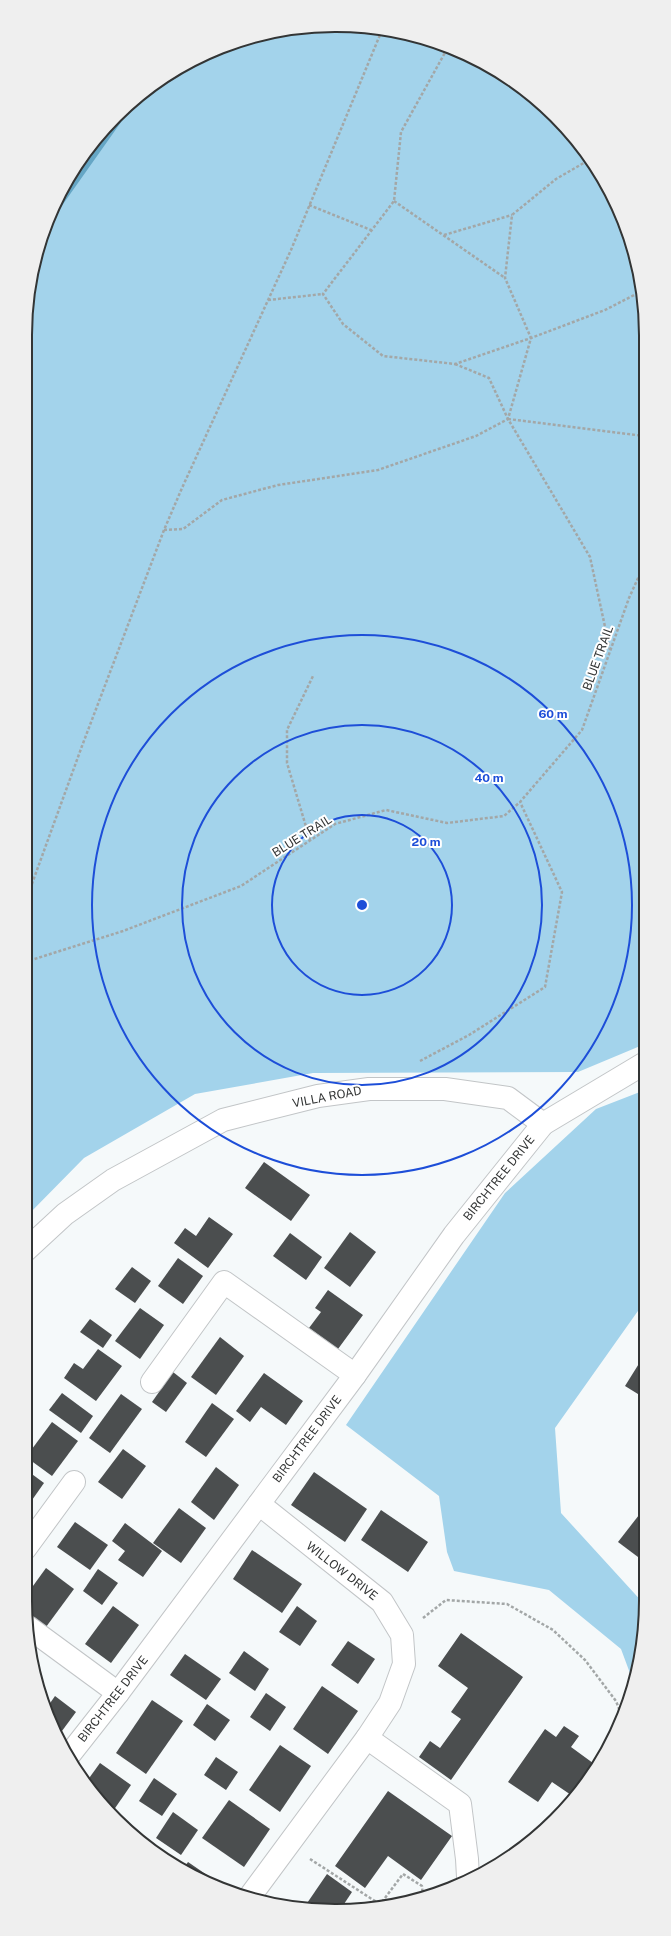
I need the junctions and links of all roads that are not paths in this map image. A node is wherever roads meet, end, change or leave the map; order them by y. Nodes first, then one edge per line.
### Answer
1 (639, 1067) edge
2 (543, 1124) junction
3 (32, 1245) edge
4 (355, 1375) junction
5 (152, 1382) dead end
6 (74, 1482) dead end
7 (259, 1504) junction
8 (32, 1540) edge
9 (34, 1632) edge
10 (118, 1693) junction
11 (367, 1738) junction
12 (72, 1751) edge
13 (468, 1874) edge
14 (253, 1893) edge

1 - 2 street
2 - 3 street, VILLA ROAD
2 - 4 street, BIRCHTREE DRIVE
4 - 5 street
4 - 7 street, BIRCHTREE DRIVE
6 - 8 street
7 - 10 street, BIRCHTREE DRIVE
7 - 11 street, WILLOW DRIVE
9 - 10 street
10 - 12 street, BIRCHTREE DRIVE
11 - 13 street
11 - 14 street, WILLOW DRIVE

